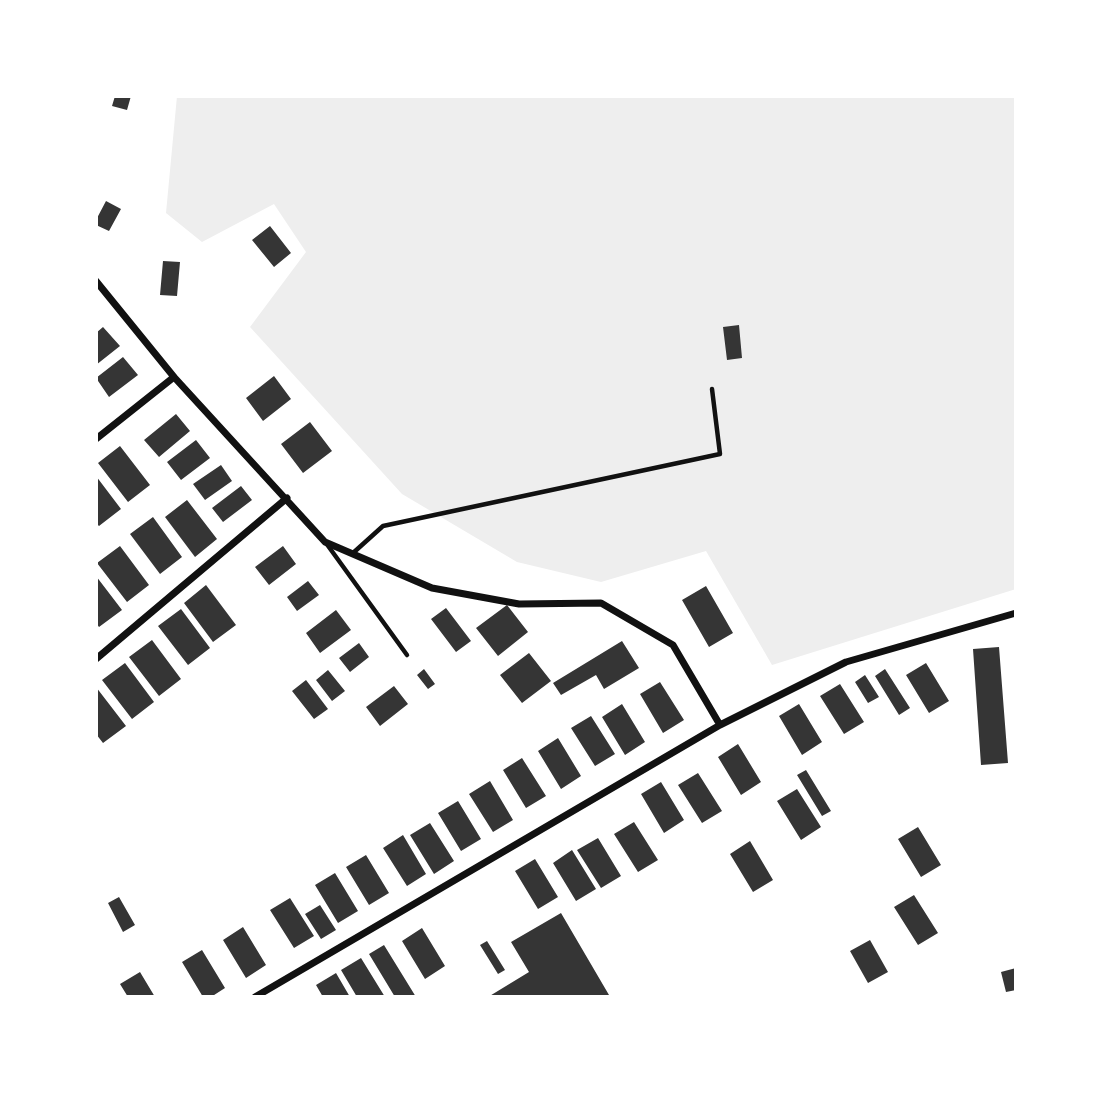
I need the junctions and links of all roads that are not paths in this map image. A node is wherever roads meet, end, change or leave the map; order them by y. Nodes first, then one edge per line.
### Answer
1 (96, 281) edge
2 (174, 377) junction
3 (712, 389) dead end
4 (96, 439) edge
5 (286, 498) junction
6 (325, 542) junction
7 (352, 554) junction
8 (1016, 613) edge
9 (407, 655) dead end
10 (96, 659) edge
11 (720, 725) junction
12 (255, 997) edge

1 - 2 street
2 - 4 street
2 - 5 street
3 - 7 lane
5 - 6 street
5 - 10 street
6 - 7 street
6 - 9 lane
7 - 11 street
8 - 11 street
11 - 12 street

